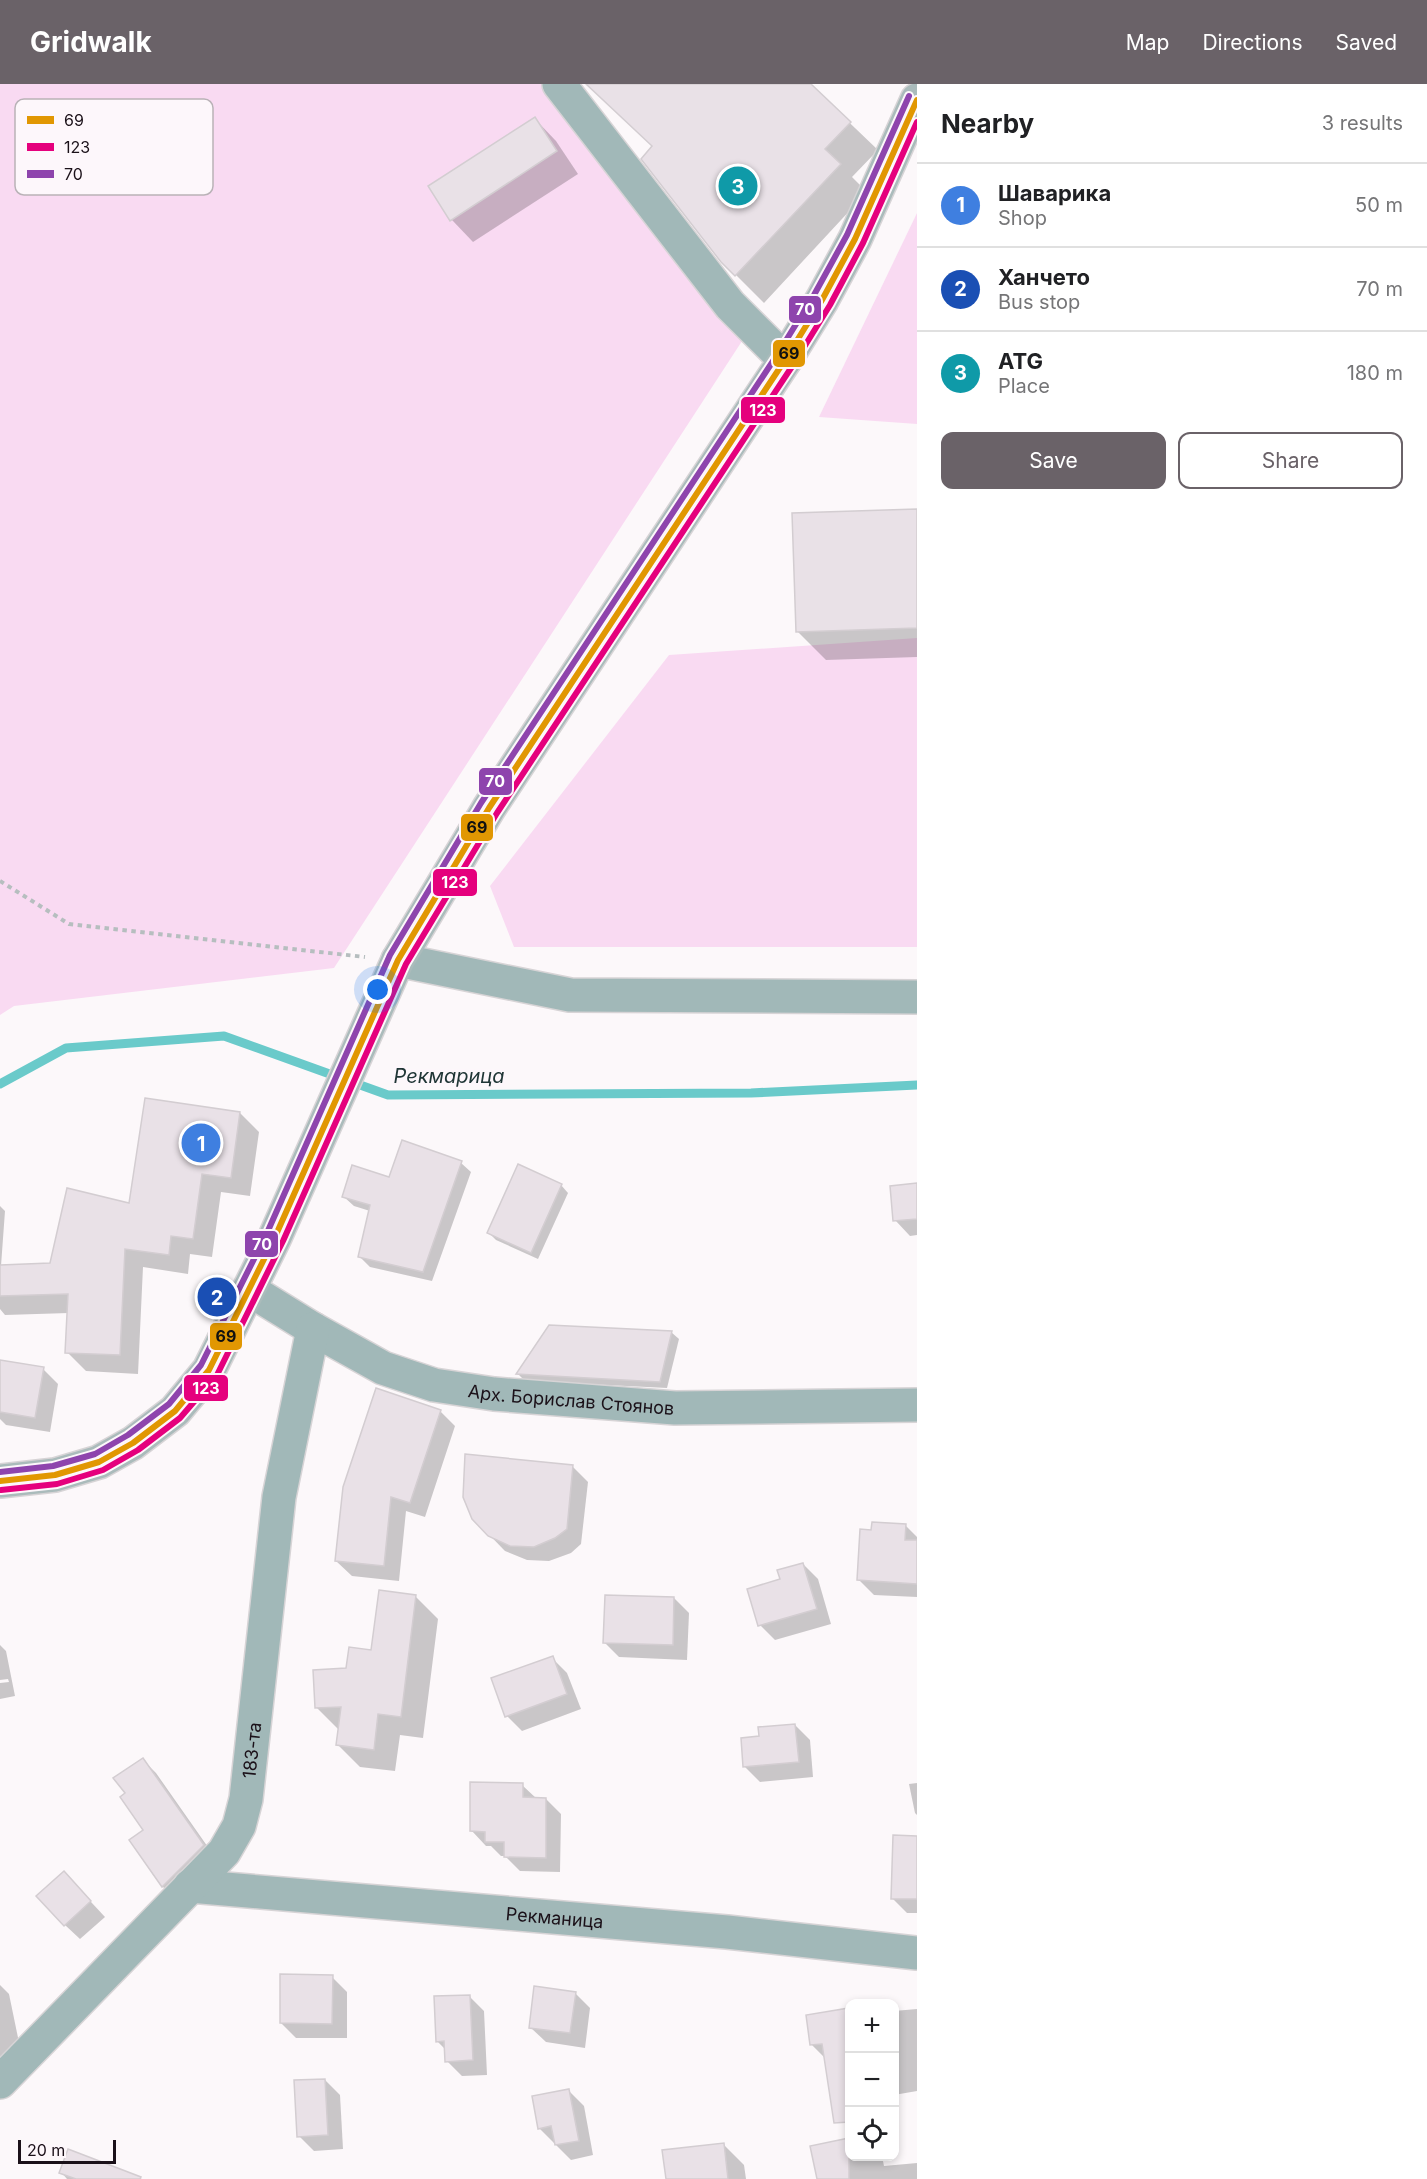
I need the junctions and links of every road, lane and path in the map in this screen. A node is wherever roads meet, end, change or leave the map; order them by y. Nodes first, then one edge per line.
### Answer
1 (559, 84) edge
2 (907, 84) edge
3 (917, 94) edge
4 (917, 100) edge
5 (785, 360) junction
6 (0, 880) edge
7 (392, 974) junction
8 (917, 997) edge
9 (250, 1290) junction
10 (313, 1329) junction
11 (917, 1405) edge
12 (0, 1481) edge
13 (190, 1886) junction
14 (917, 1953) edge
15 (0, 2082) edge

1 - 5 street
2 - 3 street
4 - 5 main road
5 - 7 main road
6 - 7 path
7 - 8 street
7 - 9 main road
9 - 10 street, Арх. Борислав Стоянов
9 - 12 main road
10 - 11 street, Арх. Борислав Стоянов
10 - 13 street, 183-та
13 - 14 street, Рекманица
13 - 15 street, 183-та

